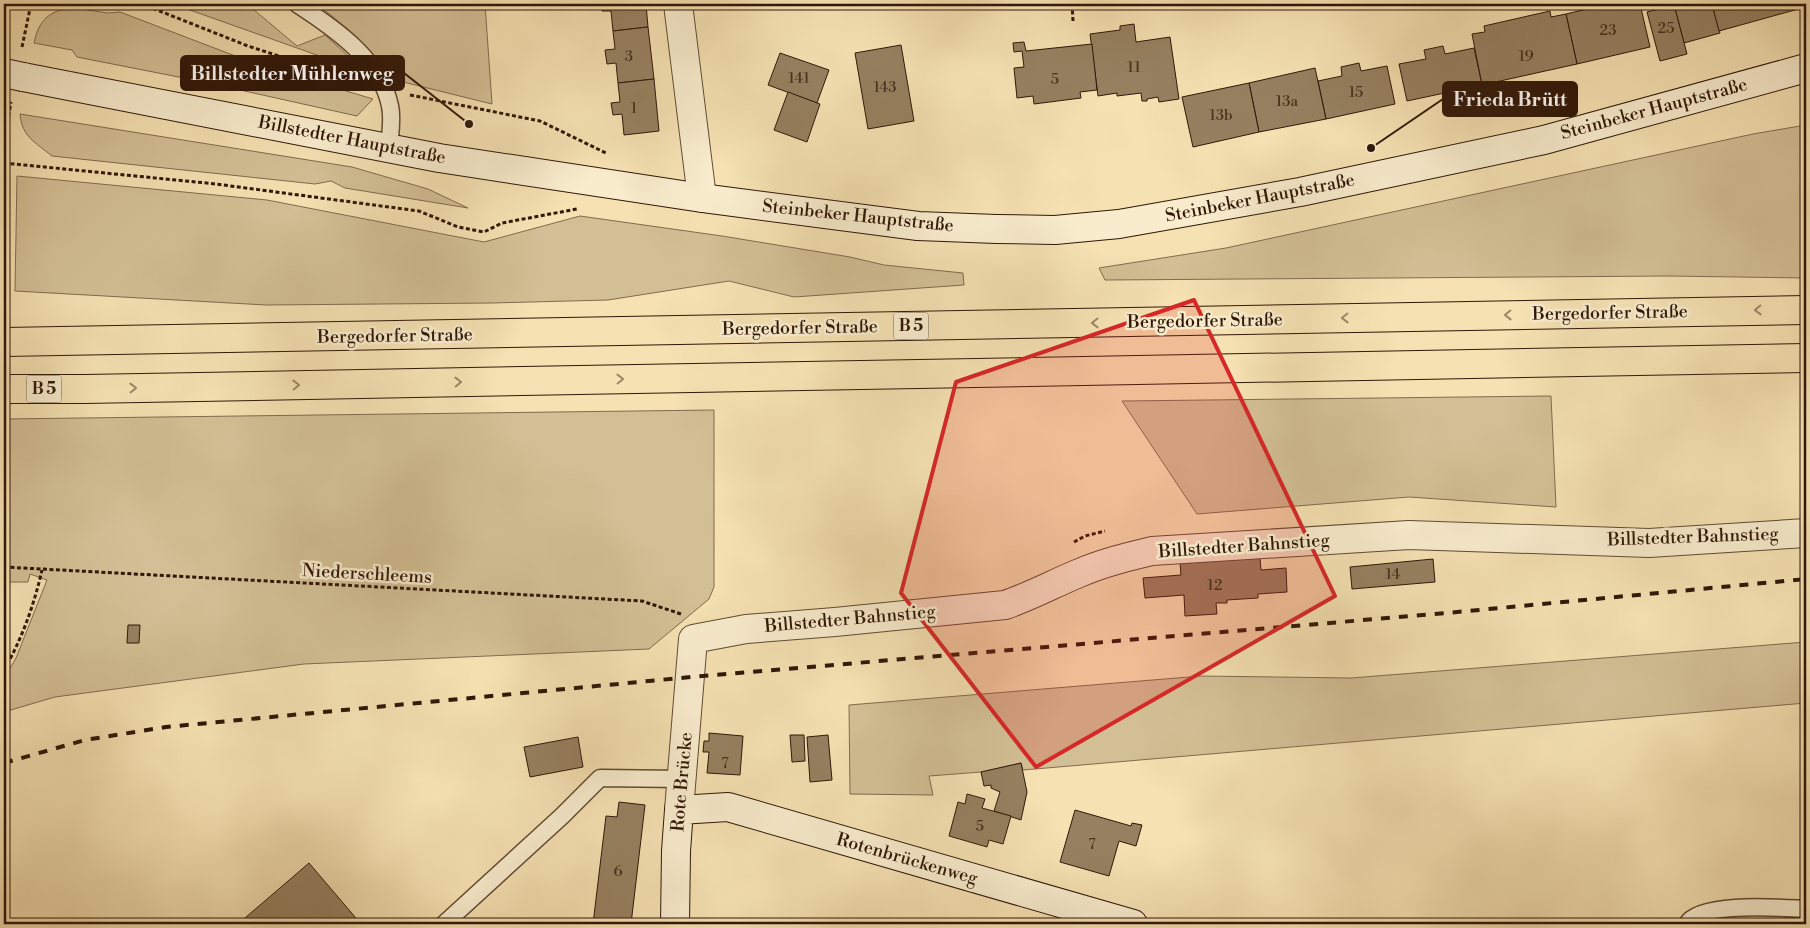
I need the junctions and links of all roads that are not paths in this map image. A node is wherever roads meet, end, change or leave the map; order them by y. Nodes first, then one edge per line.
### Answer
1 (297, 4) edge
2 (678, 4) edge
3 (1806, 68) edge
4 (13, 75) edge
5 (389, 148) junction
6 (702, 198) junction
7 (1806, 310) edge
8 (4, 342) edge
9 (1806, 358) edge
10 (4, 388) edge
11 (1806, 533) edge
12 (690, 628) joint
13 (682, 779) junction
14 (680, 810) junction
15 (1806, 909) edge
16 (444, 924) edge
17 (675, 924) edge
18 (1133, 924) edge
19 (1688, 924) edge

1 - 5 lane
2 - 6 street
3 - 6 street, Steinbeker Hauptstraße
4 - 5 street, Billstedter Hauptstraße
5 - 6 street, Billstedter Hauptstraße
7 -> 8 highway, Bergedorfer Straße / B 5
10 -> 9 highway, B 5
11 - 12 street, Billstedter Bahnstieg
12 - 13 street, Rote Brücke
13 - 14 street, Rote Brücke
13 - 16 lane
14 - 17 street, Rote Brücke
14 - 18 street, Rotenbrückenweg
15 - 19 lane

